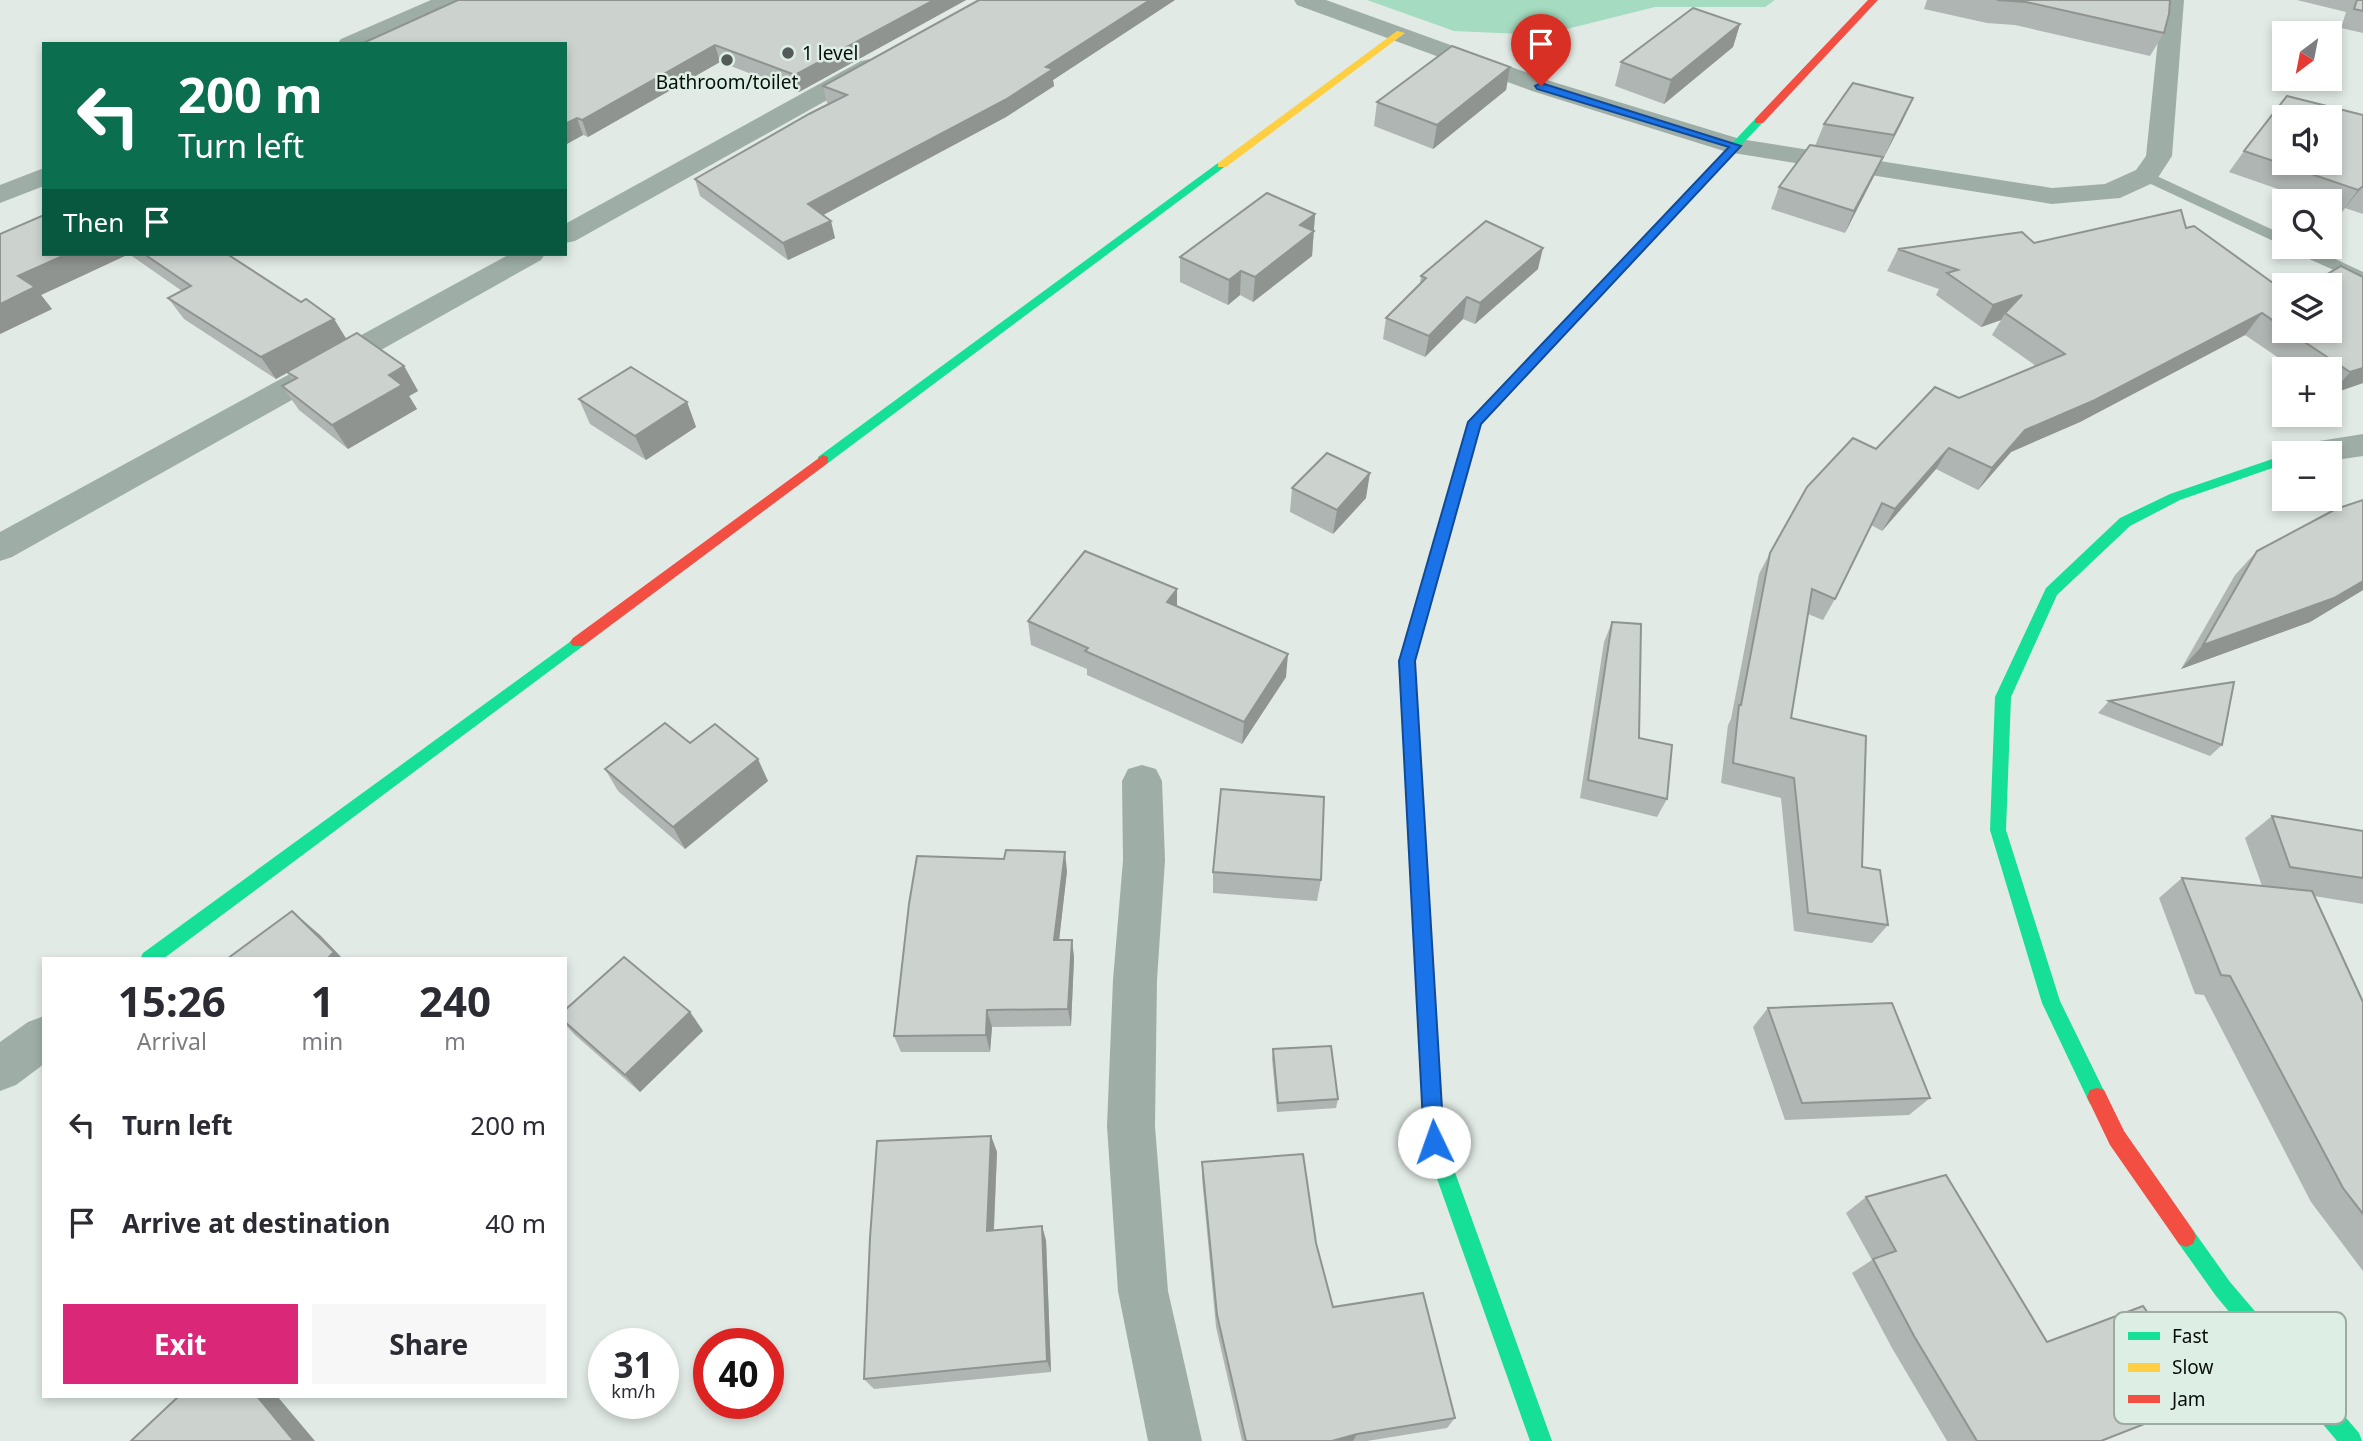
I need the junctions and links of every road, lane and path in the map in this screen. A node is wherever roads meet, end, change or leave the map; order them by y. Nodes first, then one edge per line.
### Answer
1 (450, 0) edge
2 (1306, 0) edge
3 (1873, 0) edge
4 (2173, 0) edge
5 (1400, 33) junction
6 (354, 42) edge
7 (891, 54) edge
8 (1736, 146) junction
9 (2146, 176) junction
10 (42, 177) edge
11 (0, 195) edge
12 (567, 234) edge
13 (2272, 234) edge
14 (527, 256) edge
15 (2323, 259) edge
16 (2363, 278) edge
17 (2363, 445) edge
18 (2342, 448) edge
19 (2272, 463) edge
20 (0, 548) edge
21 (1143, 780) dead end
22 (152, 957) edge
23 (42, 1038) edge
24 (0, 1069) edge
25 (2242, 1312) edge
26 (2337, 1424) edge
27 (1175, 1441) edge
28 (1541, 1441) edge
29 (2351, 1441) edge

1 - 6 street
2 - 5 street
3 - 8 street
4 - 9 street
5 - 8 street
5 - 22 street
7 - 12 street
8 - 9 street
8 - 28 street
9 - 13 lane
10 - 11 street
14 - 20 street
15 - 16 lane
17 - 18 street
19 - 25 street
21 - 27 street
23 - 24 street
26 - 29 street

